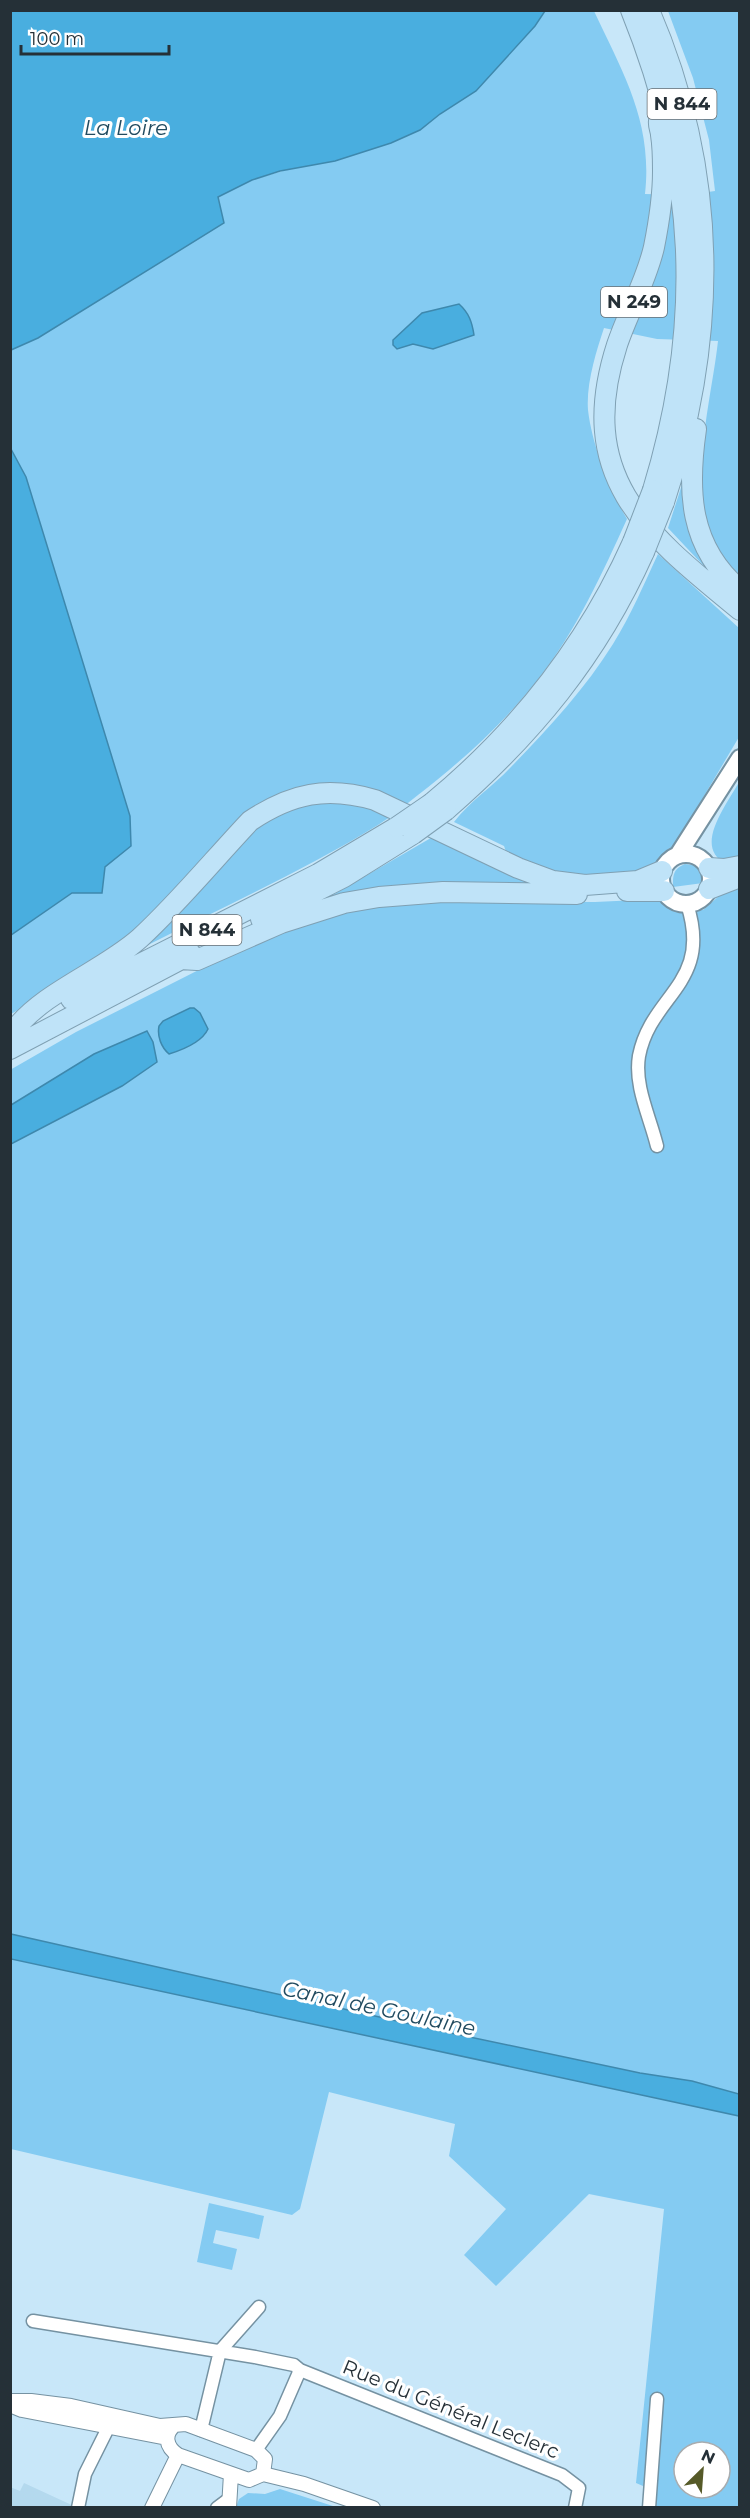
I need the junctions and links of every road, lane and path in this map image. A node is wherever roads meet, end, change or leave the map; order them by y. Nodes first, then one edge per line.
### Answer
1 (631, 10) edge
2 (649, 10) edge
3 (664, 104) joint
4 (680, 180) junction
5 (691, 389) junction
6 (740, 590) edge
7 (740, 610) edge
8 (740, 758) edge
9 (708, 810) junction
10 (405, 831) junction
11 (678, 855) junction
12 (703, 862) junction
13 (740, 866) edge
14 (662, 871) junction
15 (740, 876) edge
16 (710, 889) junction
17 (664, 891) junction
18 (687, 904) junction
19 (180, 959) junction
20 (13, 1030) edge
21 (10, 1049) edge
22 (657, 1146) dead end
23 (258, 2307) dead end
24 (33, 2320) dead end
25 (220, 2351) junction
26 (300, 2370) junction
27 (657, 2399) dead end
28 (10, 2403) edge
29 (176, 2425) junction
30 (109, 2426) junction
31 (201, 2430) junction
32 (167, 2438) junction
33 (256, 2450) junction
34 (178, 2455) junction
35 (265, 2469) junction
36 (231, 2474) junction
37 (229, 2503) edge
38 (78, 2508) edge
39 (152, 2508) edge
40 (217, 2508) edge
41 (374, 2508) edge
42 (574, 2508) edge
43 (649, 2508) edge

1 - 3 highway, N 844
2 - 4 highway, N 844
3 - 4 highway, N 249
4 - 5 highway, N 844
4 - 5 highway, N 844
4 - 7 highway, N 249
5 - 6 highway
5 - 10 highway, N 844, bridge
8 - 9 main road
9 - 11 main road
9 - 12 main road
10 - 19 highway, N 844
10 - 20 highway, N 844
11 - 12 main road
11 - 14 main road
12 - 13 highway
12 - 16 main road
14 - 17 main road
14 - 20 highway
15 - 16 highway
16 - 18 main road
17 - 18 main road
17 - 19 highway
18 - 22 street
19 - 21 highway, N 844
23 - 25 street
24 - 25 street, Rue du Général Leclerc
25 - 26 street, Rue du Général Leclerc
25 - 31 street
26 - 33 street
26 - 42 street, Rue du Général Leclerc
27 - 43 street
28 - 29 street
28 - 30 street
29 - 31 street
29 - 32 street
30 - 32 street
30 - 38 street
31 - 33 street
32 - 34 street
33 - 35 street
34 - 36 street
34 - 39 street
35 - 36 street
35 - 41 street
36 - 37 street
37 - 40 street

